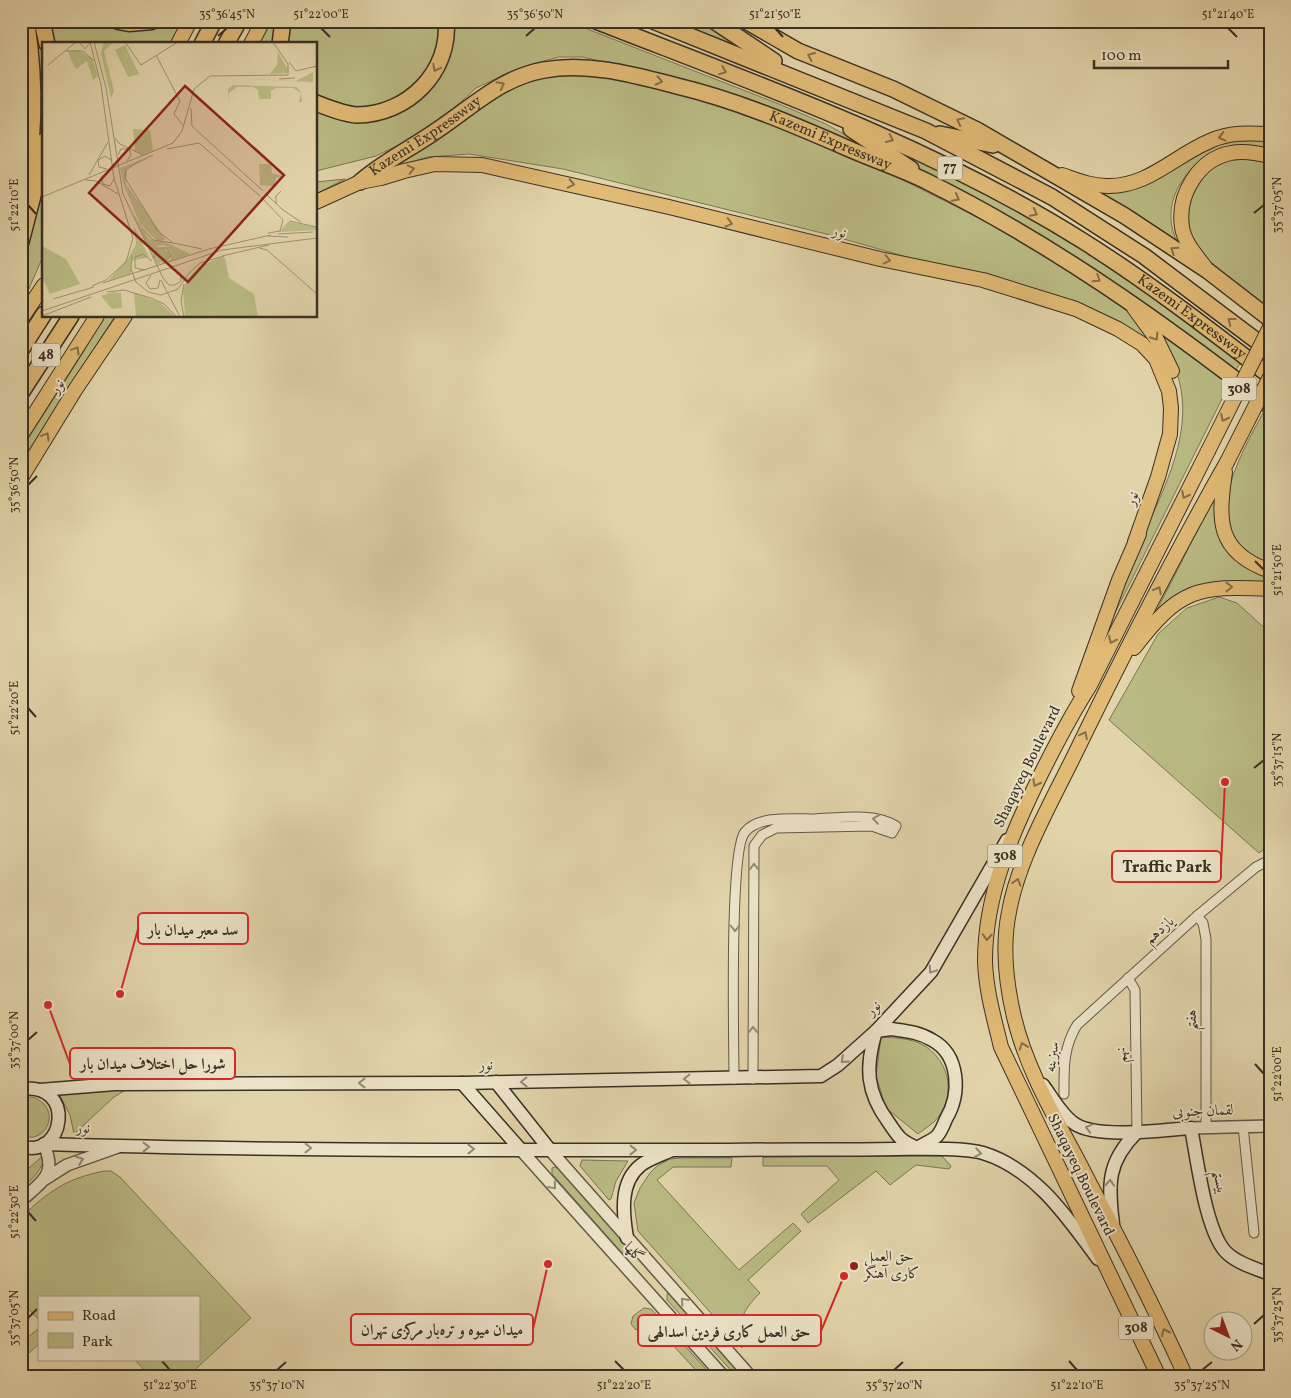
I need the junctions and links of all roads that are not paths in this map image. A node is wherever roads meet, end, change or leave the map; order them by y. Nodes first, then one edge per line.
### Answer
1 (26, 21) edge
2 (42, 21) edge
3 (118, 21) edge
4 (152, 21) edge
5 (190, 21) edge
6 (214, 21) edge
7 (239, 21) edge
8 (263, 21) edge
9 (283, 21) edge
10 (446, 21) edge
11 (596, 21) edge
12 (653, 21) edge
13 (714, 21) edge
14 (746, 21) edge
15 (47, 42) edge
16 (179, 42) edge
17 (203, 42) edge
18 (227, 42) edge
19 (251, 42) edge
20 (280, 42) edge
21 (837, 94) junction
22 (318, 104) edge
23 (822, 110) junction
24 (926, 132) junction
25 (1270, 134) edge
26 (1009, 149) junction
27 (42, 152) edge
28 (1270, 156) edge
29 (1046, 170) junction
30 (926, 181) junction
31 (360, 182) junction
32 (21, 199) edge
33 (318, 201) edge
34 (21, 242) edge
35 (1208, 272) junction
36 (42, 289) edge
37 (1125, 298) junction
38 (42, 317) edge
39 (70, 318) edge
40 (95, 318) edge
41 (124, 318) edge
42 (21, 319) edge
43 (1270, 319) edge
44 (1270, 327) edge
45 (21, 350) edge
46 (1270, 351) edge
47 (1270, 377) edge
48 (21, 394) edge
49 (1270, 406) edge
50 (21, 435) edge
51 (1227, 462) junction
52 (21, 478) edge
53 (1135, 542) junction
54 (1270, 571) edge
55 (1270, 589) edge
56 (1113, 677) junction
57 (1072, 712) junction
58 (1017, 821) junction
59 (1268, 864) edge
60 (1197, 916) junction
61 (1128, 978) junction
62 (1077, 1025) joint
63 (876, 1031) junction
64 (1034, 1073) junction
65 (734, 1079) junction
66 (753, 1079) junction
67 (496, 1082) junction
68 (462, 1083) junction
69 (21, 1089) edge
70 (40, 1090) junction
71 (1064, 1094) dead end
72 (1243, 1126) junction
73 (1270, 1126) edge
74 (1206, 1127) junction
75 (1190, 1128) junction
76 (1137, 1132) junction
77 (44, 1144) junction
78 (21, 1146) edge
79 (118, 1147) junction
80 (923, 1149) junction
81 (521, 1150) junction
82 (550, 1150) junction
83 (672, 1150) junction
84 (45, 1179) junction
85 (21, 1201) edge
86 (1114, 1232) junction
87 (1254, 1233) dead end
88 (627, 1238) junction
89 (1270, 1274) edge
90 (1113, 1279) junction
91 (724, 1377) edge
92 (751, 1377) edge
93 (1159, 1377) edge
94 (1186, 1377) edge

1 - 32 highway
2 - 15 highway
3 - 4 highway
5 - 16 main road
6 - 17 highway
7 - 18 highway
8 - 19 main road
9 - 20 highway
10 -> 22 highway
11 -> 23 highway, Kazemi Expressway / 77
12 - 21 highway, Kazemi Expressway / 77
13 - 21 highway
26 -> 14 highway
21 - 24 highway, Kazemi Expressway / 77
23 - 30 highway
23 -> 47 highway, Kazemi Expressway / 77
24 - 26 highway
46 -> 24 highway, Kazemi Expressway / 77
25 -> 29 main road
26 - 29 highway
27 - 34 highway
28 - 35 main road
35 -> 29 highway
31 -> 30 highway, Kazemi Expressway
30 -> 37 highway, Kazemi Expressway
31 - 33 main road, نور
31 -> 53 main road, نور
35 - 43 highway
36 - 42 main road
37 - 49 highway, Kazemi Expressway
37 -> 53 main road
38 - 45 highway, 48
39 - 48 highway, 48
50 -> 40 main road
52 -> 41 main road, نور
44 -> 57 main road, Shaqayeq Boulevard / 308, bridge
47 - 51 main road, Shaqayeq Boulevard / 308, bridge
51 - 54 main road
56 -> 51 main road, Shaqayeq Boulevard / 308
53 - 57 main road
56 -> 55 main road
64 -> 56 main road, Shaqayeq Boulevard / 308
57 -> 58 main road, Shaqayeq Boulevard / 308
58 -> 63 main road, نور
58 -> 90 main road, Shaqayeq Boulevard / 308
59 - 60 street, یازدهم
60 - 61 street, یازدهم
60 - 74 street, هفتم
61 - 62 street, یازدهم
61 - 76 street, نهم
62 - 71 street, سبزینه
63 -> 66 main road, نور
63 - 80 main road
63 - 80 main road
76 -> 64 main road, لقمان جنوبی
64 - 86 main road, Shaqayeq Boulevard
65 - 66 main road, نور
66 -> 65 street
65 -> 67 main road, نور
67 - 68 main road, نور
67 - 82 main road
68 -> 70 main road, نور
68 - 81 main road
69 - 70 main road, نور
70 - 77 main road
72 - 73 street, لقمان جنوبی
72 - 74 street, لقمان جنوبی
72 - 87 street
74 - 75 street, لقمان جنوبی
75 - 76 main road, لقمان جنوبی
75 - 89 main road, بیستم
86 -> 76 main road
77 - 78 main road, نور
77 - 79 main road, نور
77 - 84 street
79 -> 81 main road, نور
84 -> 79 street
80 - 83 main road, نور
80 -> 90 main road, نور
81 - 82 main road, نور
81 -> 91 street, گلها
82 -> 83 main road, نور
82 - 88 street, گلها
83 - 88 main road
84 - 85 street
94 -> 86 main road, Shaqayeq Boulevard
92 -> 88 street, گلها
90 - 93 main road, Shaqayeq Boulevard / 308

